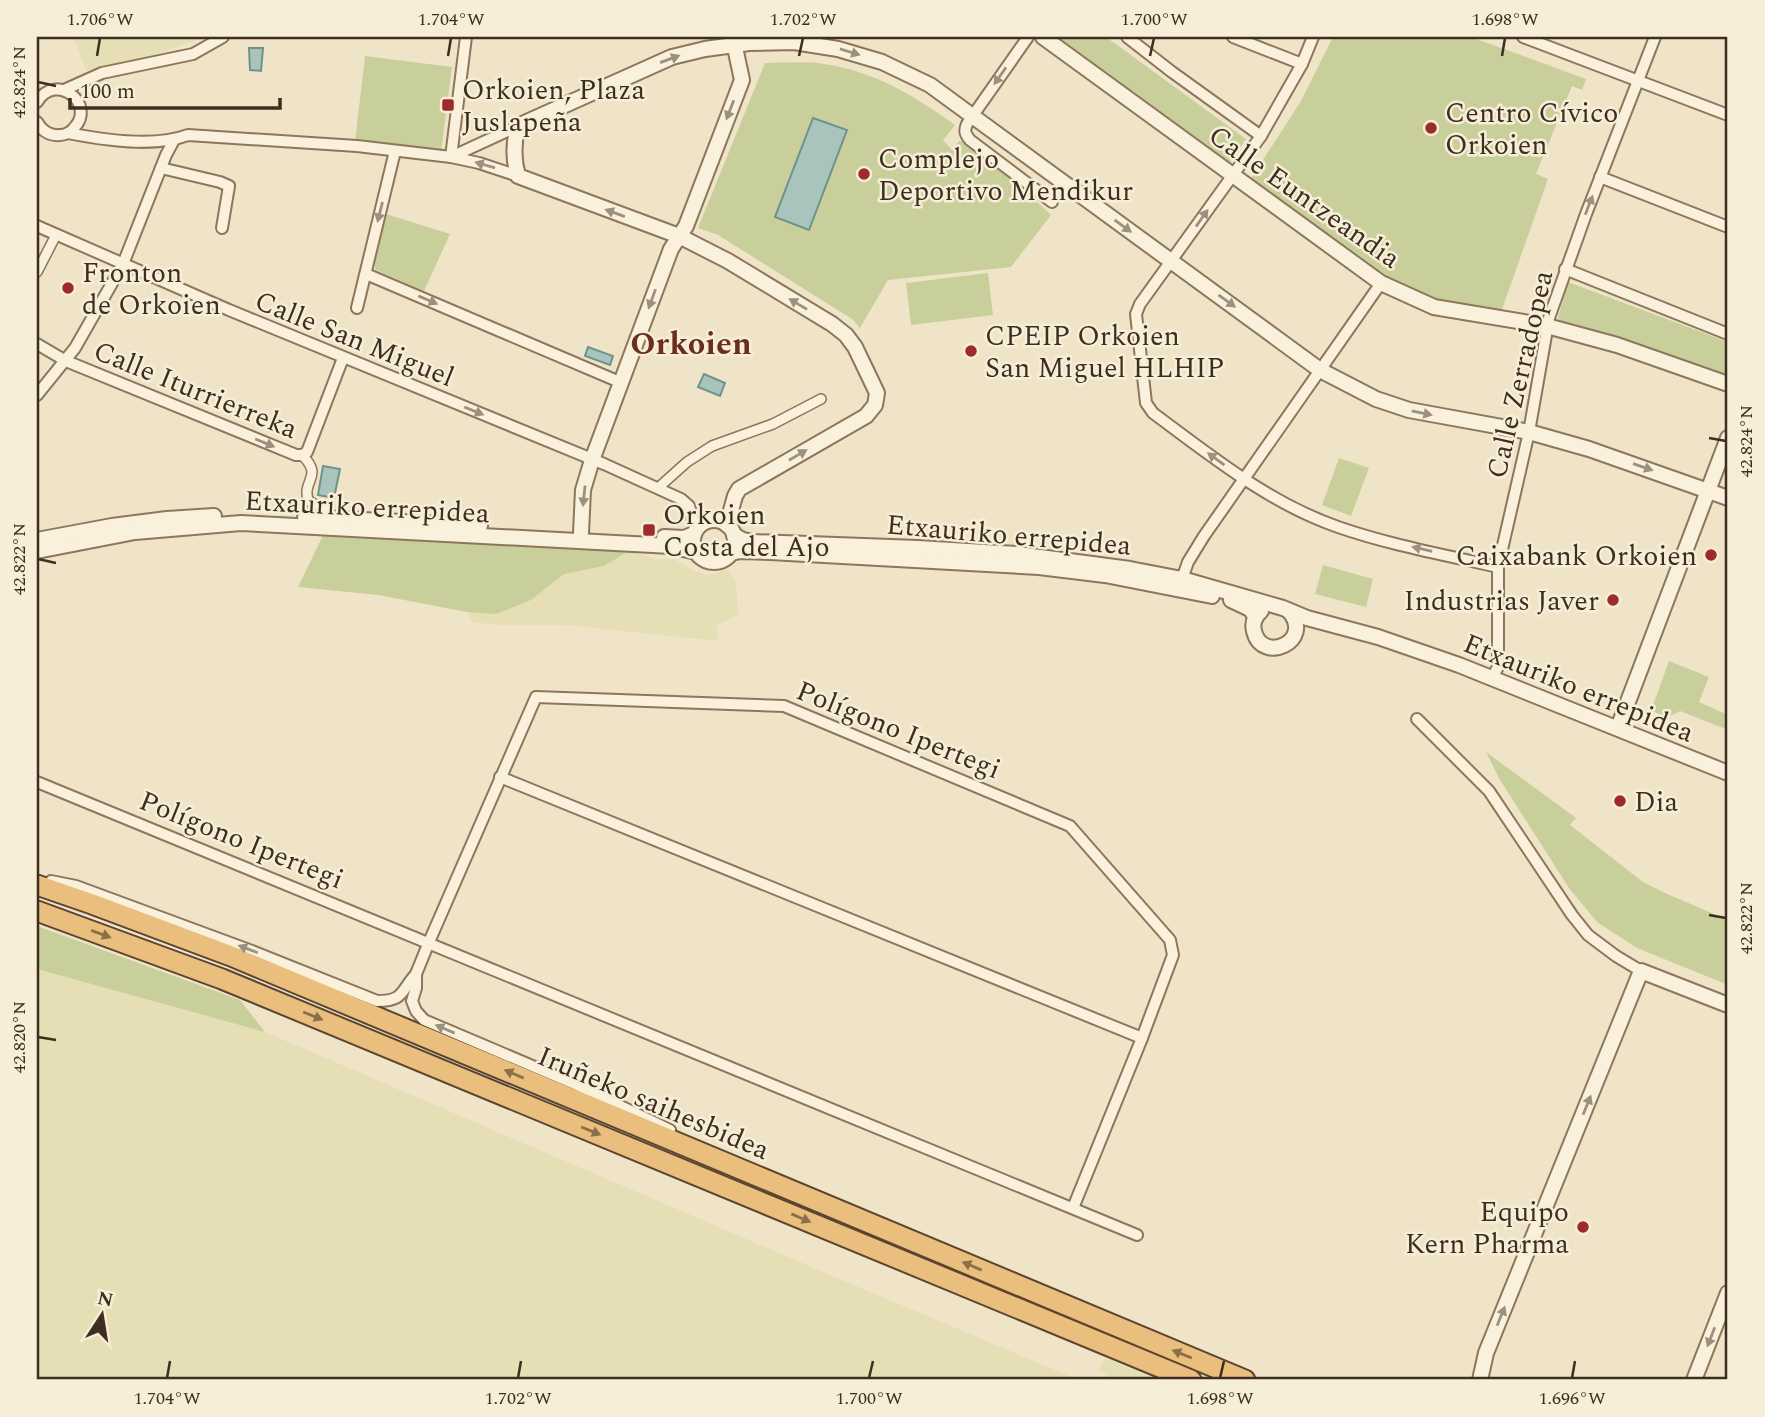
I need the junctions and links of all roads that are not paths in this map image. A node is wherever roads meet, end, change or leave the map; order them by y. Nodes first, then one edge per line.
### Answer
1 (223, 37) edge
2 (466, 37) edge
3 (1028, 37) edge
4 (1043, 37) edge
5 (1127, 37) edge
6 (1233, 37) edge
7 (1313, 37) edge
8 (1523, 37) edge
9 (1655, 37) edge
10 (734, 41) edge
11 (1302, 64) junction
12 (1638, 81) junction
13 (64, 90) junction
14 (37, 102) edge
15 (1728, 115) edge
16 (973, 116) junction
17 (37, 122) edge
18 (518, 126) junction
19 (68, 133) junction
20 (42, 134) edge
21 (1261, 136) junction
22 (174, 140) junction
23 (395, 151) junction
24 (451, 157) junction
25 (161, 168) junction
26 (1231, 175) junction
27 (518, 176) junction
28 (1600, 177) junction
29 (1052, 202) dead end
30 (37, 226) edge
31 (1728, 227) edge
32 (222, 228) dead end
33 (56, 235) junction
34 (679, 236) junction
35 (1171, 261) junction
36 (123, 264) junction
37 (1565, 269) junction
38 (37, 272) edge
39 (366, 274) junction
40 (1381, 284) junction
41 (357, 307) dead end
42 (1547, 326) junction
43 (1728, 334) edge
44 (37, 344) edge
45 (343, 358) junction
46 (66, 361) junction
47 (1320, 370) junction
48 (622, 383) junction
49 (1728, 384) edge
50 (37, 395) edge
51 (821, 399) dead end
52 (1529, 432) junction
53 (1728, 438) edge
54 (302, 455) junction
55 (592, 460) junction
56 (1244, 479) junction
57 (658, 488) junction
58 (1708, 490) junction
59 (1728, 498) edge
60 (325, 517) junction
61 (730, 530) junction
62 (695, 532) junction
63 (581, 533) junction
64 (37, 540) edge
65 (37, 551) edge
66 (696, 552) junction
67 (730, 553) junction
68 (1499, 567) junction
69 (1182, 579) junction
70 (1283, 608) junction
71 (1256, 617) junction
72 (1331, 624) junction
73 (1295, 634) junction
74 (1492, 678) junction
75 (1417, 719) dead end
76 (1618, 728) junction
77 (1728, 772) edge
78 (500, 777) junction
79 (37, 782) edge
80 (37, 878) edge
81 (37, 885) edge
82 (37, 911) edge
83 (429, 942) junction
84 (1641, 971) junction
85 (416, 974) junction
86 (1728, 1005) edge
87 (1142, 1038) junction
88 (795, 1192) junction
89 (1073, 1208) junction
90 (1137, 1235) dead end
91 (1728, 1293) edge
92 (1191, 1380) edge
93 (1245, 1380) edge
94 (1479, 1380) edge
95 (1694, 1380) edge

1 - 13 street
2 - 24 street
3 -> 16 street
4 - 26 street, Calle Euntzeandia
5 - 21 street
6 - 11 street
7 - 11 street
8 - 12 street
9 - 12 street, Calle Zerradopea
10 -> 16 street
18 -> 10 street
10 -> 34 street
11 - 21 street
12 - 15 street
12 - 28 street, Calle Zerradopea
13 - 14 street
13 - 19 street
16 - 29 street
16 -> 35 street
17 - 20 street
18 - 24 street
18 - 27 street
19 - 20 street
19 - 22 street
21 - 26 street
22 - 23 street
22 - 25 street
23 - 24 street
23 -> 39 street
27 -> 24 street
25 - 32 street
25 - 36 street
35 -> 26 street
26 - 40 street, Calle Euntzeandia
34 -> 27 street
28 - 31 street
37 -> 28 street, Calle Zerradopea
30 - 33 street, Calle San Miguel
33 - 36 street, Calle San Miguel
33 - 38 street
34 -> 48 street
61 -> 34 street
35 -> 47 street
56 -> 35 street
36 - 45 street, Calle San Miguel
36 - 46 street
37 - 42 street, Calle Zerradopea
37 - 43 street
39 - 41 street
39 -> 48 street
40 - 42 street, Calle Euntzeandia
40 - 47 street
42 - 49 street, Calle Euntzeandia
42 - 52 street, Calle Zerradopea
44 - 46 street, Calle Iturrierreka
45 - 54 street, Calle Iturrierreka
45 -> 55 street, Calle San Miguel
46 - 50 street
46 -> 54 street, Calle Iturrierreka
47 -> 52 street
47 - 56 street
48 - 55 street
51 - 57 street
52 -> 58 street
52 - 68 street, Calle Zerradopea
53 - 58 street
54 - 60 street, Calle Iturrierreka
55 - 57 street, Calle San Miguel
55 -> 63 street
68 -> 56 street
56 - 69 street
57 - 62 street, Calle San Miguel
58 - 59 street
58 - 76 street
60 - 63 street, Etxauriko errepidea
60 - 64 street, Etxauriko errepidea
61 - 62 street
61 - 67 street
61 - 69 street, Etxauriko errepidea
62 - 63 street, Etxauriko errepidea
62 - 66 street
65 - 66 street, Etxauriko errepidea
66 - 67 street
67 - 71 street, Etxauriko errepidea
68 - 74 street, Calle Zerradopea
69 - 70 street, Etxauriko errepidea
70 - 71 street
70 - 72 street, Etxauriko errepidea
70 - 73 street
71 - 73 street
72 - 73 street
72 - 74 street, Etxauriko errepidea
74 - 76 street, Etxauriko errepidea
75 - 84 street
76 - 77 street, Etxauriko errepidea
78 - 83 street, Polígono Ipertegi
78 - 87 street
78 - 87 street, Polígono Ipertegi
79 - 83 street, Polígono Ipertegi
85 -> 80 street, Polígono Ipertegi
88 -> 81 highway, Iruñeko saihesbidea
82 -> 92 highway, Iruñeko saihesbidea
83 - 85 street, Polígono Ipertegi
83 - 89 street, Polígono Ipertegi
84 - 86 street
94 -> 84 street
88 -> 85 street, Polígono Ipertegi
87 - 89 street, Polígono Ipertegi
93 -> 88 highway, Iruñeko saihesbidea
89 - 90 street, Polígono Ipertegi
91 -> 95 street

